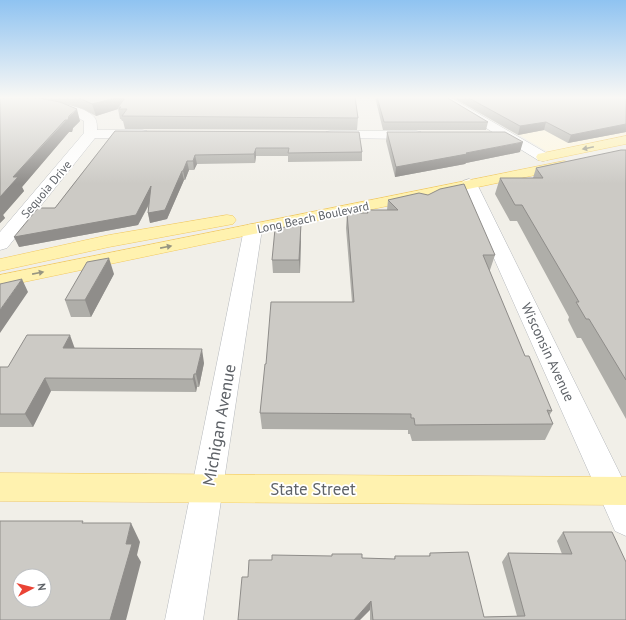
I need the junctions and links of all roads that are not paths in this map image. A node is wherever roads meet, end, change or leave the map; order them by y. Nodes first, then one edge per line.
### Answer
1 (90, 126) edge
2 (490, 126) edge
3 (91, 134) junction
4 (155, 134) edge
5 (321, 135) edge
6 (432, 135) edge
7 (480, 136) edge
8 (507, 136) junction
9 (626, 140) edge
10 (626, 152) edge
11 (544, 157) junction
12 (517, 163) junction
13 (469, 184) junction
14 (253, 230) junction
15 (0, 244) edge
16 (0, 265) edge
17 (0, 281) edge
18 (0, 487) edge
19 (207, 488) junction
20 (619, 491) edge
21 (626, 520) edge
22 (184, 620) edge

1 - 3 street
2 - 8 street
3 - 4 street
3 - 15 street, Sequoia Drive
5 - 6 street
7 - 8 street
8 - 11 street
9 -> 11 main road, Long Beach Boulevard
10 - 13 main road, Long Beach Boulevard
11 - 12 main road, Long Beach Boulevard
12 - 13 main road
12 - 16 main road, Long Beach Boulevard
13 - 14 main road, Long Beach Boulevard
13 - 20 street, Wisconsin Avenue
17 -> 14 main road, Long Beach Boulevard
14 - 19 street, Michigan Avenue
18 - 19 main road, State Street
19 - 20 main road, State Street
19 - 22 street, Michigan Avenue
20 - 21 street, Wisconsin Avenue

